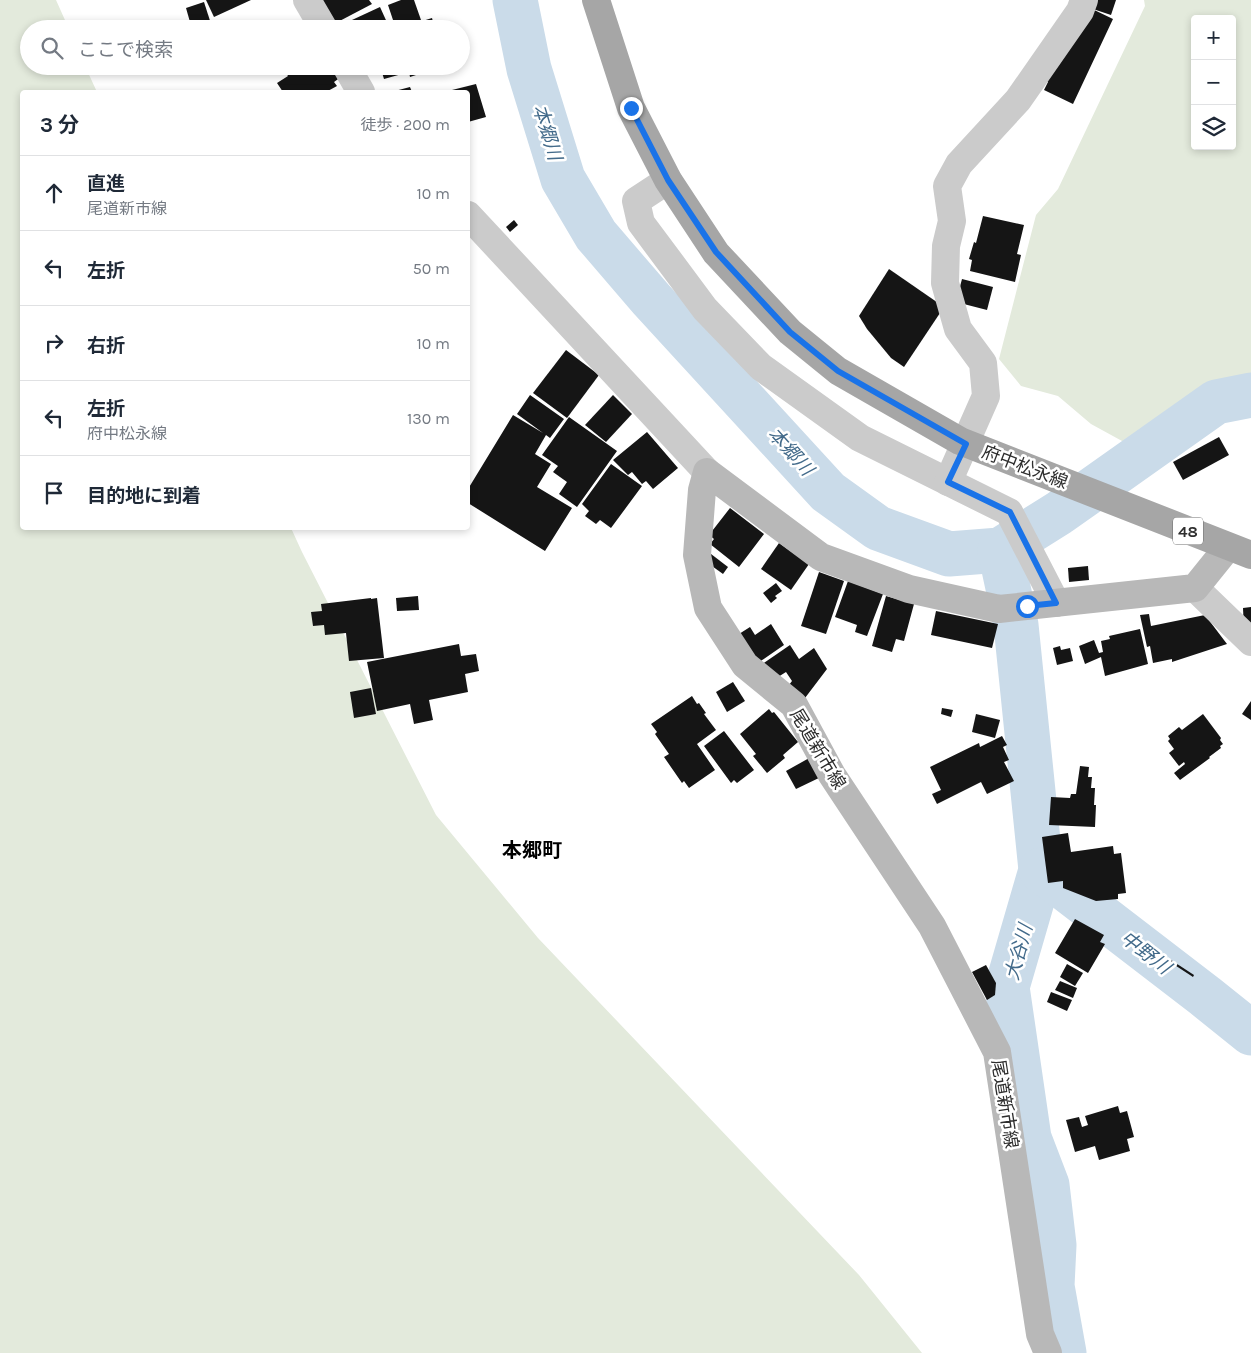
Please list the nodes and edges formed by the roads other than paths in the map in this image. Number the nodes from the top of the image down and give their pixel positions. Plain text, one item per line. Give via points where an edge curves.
1 (307, 0) edge
2 (596, 0) edge
3 (1084, 0) edge
4 (319, 20) edge
5 (351, 75) edge
6 (360, 90) edge
7 (668, 180) junction
8 (470, 217) edge
9 (966, 444) junction
10 (707, 472) junction
11 (948, 482) junction
12 (1240, 551) edge
13 (1195, 588) junction
14 (1051, 593) junction
15 (1251, 642) edge
16 (1048, 1353) edge

1 - 4 street
2 - 7 main road, 府中松永線 / 48 via 631,108
3 - 9 street via 1080,11 1018,100 959,164 947,186 952,220 946,246 945,283 958,329 983,363 986,396
5 - 6 street
7 - 9 main road, 府中松永線 / 48 via 716,252 790,332 838,371
7 - 11 street via 636,201 641,223 705,309 761,367 860,438
8 - 10 street
9 - 11 street
9 - 12 main road, 府中松永線 / 48
10 - 14 main road via 821,557 910,589 999,609 1027,606
10 - 16 main road, 尾道新市線 via 702,490 696,555 708,608 745,665 794,705 832,775 932,926 997,1052 1040,1334
11 - 14 street via 1010,512
12 - 13 main road
13 - 14 main road
13 - 15 street

